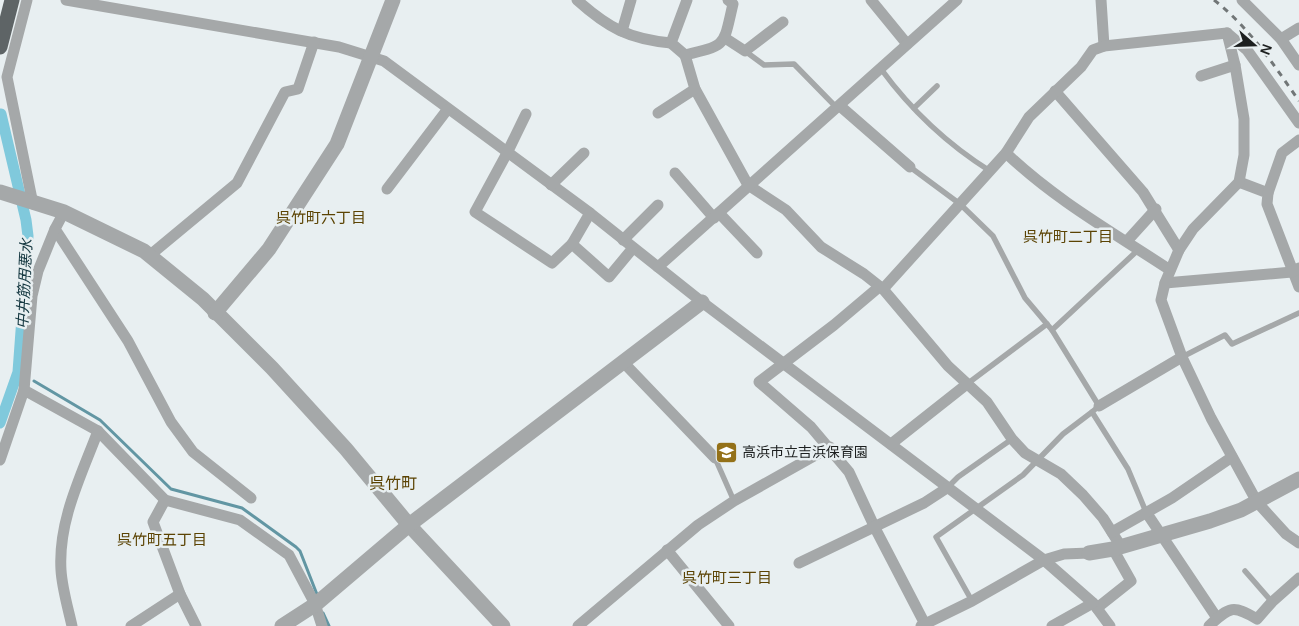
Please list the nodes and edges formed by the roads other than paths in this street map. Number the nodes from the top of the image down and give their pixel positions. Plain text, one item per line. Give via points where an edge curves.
1 (12, 0) edge
2 (27, 0) edge
3 (66, 0) edge
4 (393, 0) edge
5 (577, 0) edge
6 (631, 0) edge
7 (687, 0) edge
8 (728, 0) edge
9 (871, 0) edge
10 (957, 0) edge
11 (1101, 0) edge
12 (1244, 1) edge
13 (783, 22) dead end
14 (1299, 28) edge
15 (622, 31) junction
16 (1227, 33) junction
17 (725, 38) junction
18 (1281, 39) junction
19 (314, 42) junction
20 (671, 43) junction
21 (907, 44) junction
22 (1104, 46) junction
23 (0, 47) edge
24 (745, 51) junction
25 (686, 55) junction
26 (370, 57) junction
27 (1235, 65) junction
28 (1299, 65) edge
29 (881, 69) junction
30 (1201, 76) dead end
31 (937, 86) dead end
32 (695, 89) junction
33 (1055, 91) junction
34 (838, 107) junction
35 (914, 108) junction
36 (447, 110) junction
37 (658, 113) dead end
38 (526, 114) dead end
39 (1299, 123) edge
40 (1299, 140) edge
41 (507, 153) junction
42 (584, 153) dead end
43 (1006, 153) junction
44 (910, 167) joint
45 (990, 171) junction
46 (675, 173) dead end
47 (1239, 182) junction
48 (551, 185) junction
49 (748, 185) junction
50 (387, 189) dead end
51 (0, 192) edge
52 (1268, 193) junction
53 (29, 202) junction
54 (658, 204) dead end
55 (960, 204) junction
56 (1156, 208) junction
57 (64, 212) junction
58 (590, 213) junction
59 (717, 216) junction
60 (55, 229) junction
61 (623, 240) junction
62 (1127, 241) junction
63 (572, 244) junction
64 (634, 248) junction
65 (1138, 249) junction
66 (1179, 250) junction
67 (757, 253) dead end
68 (149, 256) junction
69 (658, 267) junction
70 (1170, 270) junction
71 (1296, 270) edge
72 (1165, 283) junction
73 (1299, 287) edge
74 (881, 288) junction
75 (702, 302) junction
76 (215, 313) junction
77 (1299, 313) edge
78 (1046, 324) junction
79 (1052, 330) junction
80 (1182, 358) junction
81 (784, 362) junction
82 (624, 363) junction
83 (967, 384) junction
84 (24, 390) junction
85 (1095, 409) junction
86 (98, 431) junction
87 (1012, 438) junction
88 (891, 444) junction
89 (830, 447) junction
90 (715, 458) joint
91 (1232, 458) junction
92 (0, 460) edge
93 (1037, 460) junction
94 (1299, 479) edge
95 (947, 488) junction
96 (251, 498) dead end
97 (165, 500) junction
98 (734, 501) junction
99 (1256, 502) junction
100 (975, 509) junction
101 (1146, 512) junction
102 (409, 525) junction
103 (875, 528) junction
104 (1112, 532) junction
105 (1163, 535) junction
106 (1299, 543) edge
107 (1116, 547) junction
108 (667, 550) junction
109 (1089, 553) joint
110 (1044, 560) junction
111 (799, 563) dead end
112 (1245, 571) dead end
113 (1299, 578) edge
114 (180, 594) junction
115 (319, 601) junction
116 (972, 601) junction
117 (1272, 602) junction
118 (1095, 605) junction
119 (1213, 622) edge
120 (924, 625) edge
121 (72, 626) edge
122 (131, 626) edge
123 (196, 626) edge
124 (282, 626) edge
125 (322, 626) edge
126 (503, 626) edge
127 (578, 626) edge
128 (729, 626) edge
129 (1052, 626) edge
130 (1110, 626) edge

1 - 23 highway
2 - 53 street via 8,77
3 - 19 street
4 - 26 street
5 - 15 street via 601,21
6 - 15 street
7 - 20 street
8 - 17 street via 733,4
9 - 21 street
10 - 21 street
11 - 22 street
12 - 18 street
13 - 24 street
14 - 18 street
15 - 20 street via 642,40
16 - 22 street
16 - 27 street
16 - 39 street via 1247,50
17 - 24 street
17 - 25 street via 716,48
18 - 28 street
19 - 26 street
19 - 68 street via 298,89 285,92 237,183
20 - 25 street
21 - 29 street
22 - 33 street via 1093,50
24 - 34 lane via 764,65 794,64
25 - 32 street
26 - 36 street via 384,61
26 - 76 street via 337,144 319,175 270,250
27 - 30 street
27 - 47 street via 1244,119 1244,155
29 - 34 street
29 - 35 lane
31 - 35 lane
32 - 37 street
32 - 49 street
33 - 43 street via 1029,117
33 - 56 street
34 - 44 street
34 - 49 street
35 - 45 lane via 959,152
36 - 41 street
36 - 50 street
38 - 41 street
40 - 52 street via 1282,153
41 - 48 street
41 - 63 street via 475,212 552,263
42 - 48 street
43 - 45 street
43 - 62 street via 1029,175 1087,218
44 - 55 lane
45 - 55 street
46 - 59 street
47 - 52 street
47 - 66 street via 1193,229
48 - 58 street
49 - 59 street
49 - 74 street via 786,210 821,247
51 - 53 street
52 - 71 street via 1267,204
53 - 57 street
54 - 61 street
55 - 74 street
55 - 78 lane via 993,236 1025,298
56 - 62 street
56 - 66 street
57 - 60 street
57 - 68 street
58 - 61 street
58 - 63 street
59 - 67 street
59 - 69 street
60 - 84 street via 32,296
60 - 96 street via 128,341 171,422 193,452
61 - 64 street
62 - 65 street
63 - 64 street via 609,277
64 - 69 street
65 - 70 street
65 - 79 lane
66 - 70 street
68 - 76 street via 203,299
69 - 75 street
70 - 72 street
71 - 72 street
71 - 73 street
72 - 80 street via 1161,300
74 - 81 street
74 - 83 street
75 - 81 street
75 - 82 street
76 - 102 street via 306,404
77 - 80 lane via 1232,344 1225,335
78 - 79 lane
78 - 83 lane
79 - 85 lane
80 - 85 street
80 - 91 street
81 - 88 street
81 - 89 street via 759,382
82 - 90 street
82 - 102 street
83 - 87 street via 987,402
83 - 88 street
84 - 86 street
84 - 92 street
85 - 93 lane
85 - 101 lane via 1128,469
86 - 97 street
86 - 121 street via 68,509 61,537 60,572
87 - 93 street
87 - 95 lane via 958,476
88 - 95 street
89 - 98 street
89 - 103 street via 849,472
90 - 98 lane
91 - 99 street
91 - 101 street
93 - 100 lane via 1023,475
93 - 104 street via 1060,474 1083,495
94 - 99 street
95 - 100 street
95 - 103 street
97 - 114 street via 153,522
97 - 115 street via 240,520 288,554
98 - 108 street
99 - 105 street via 1210,521
99 - 106 street
100 - 110 street
100 - 116 lane via 936,537
101 - 104 street
101 - 105 street
102 - 115 street
102 - 126 street
103 - 111 street
103 - 120 street
104 - 107 street
105 - 107 street
105 - 119 street
107 - 109 street
107 - 118 street via 1131,581
108 - 127 street
108 - 128 street
109 - 110 street via 1064,554
110 - 116 street
110 - 118 street
112 - 117 lane
113 - 117 street
114 - 122 street
114 - 123 street
115 - 124 street
115 - 125 street
116 - 120 street
117 - 119 street via 1257,619 1238,608
118 - 129 street
118 - 130 street

